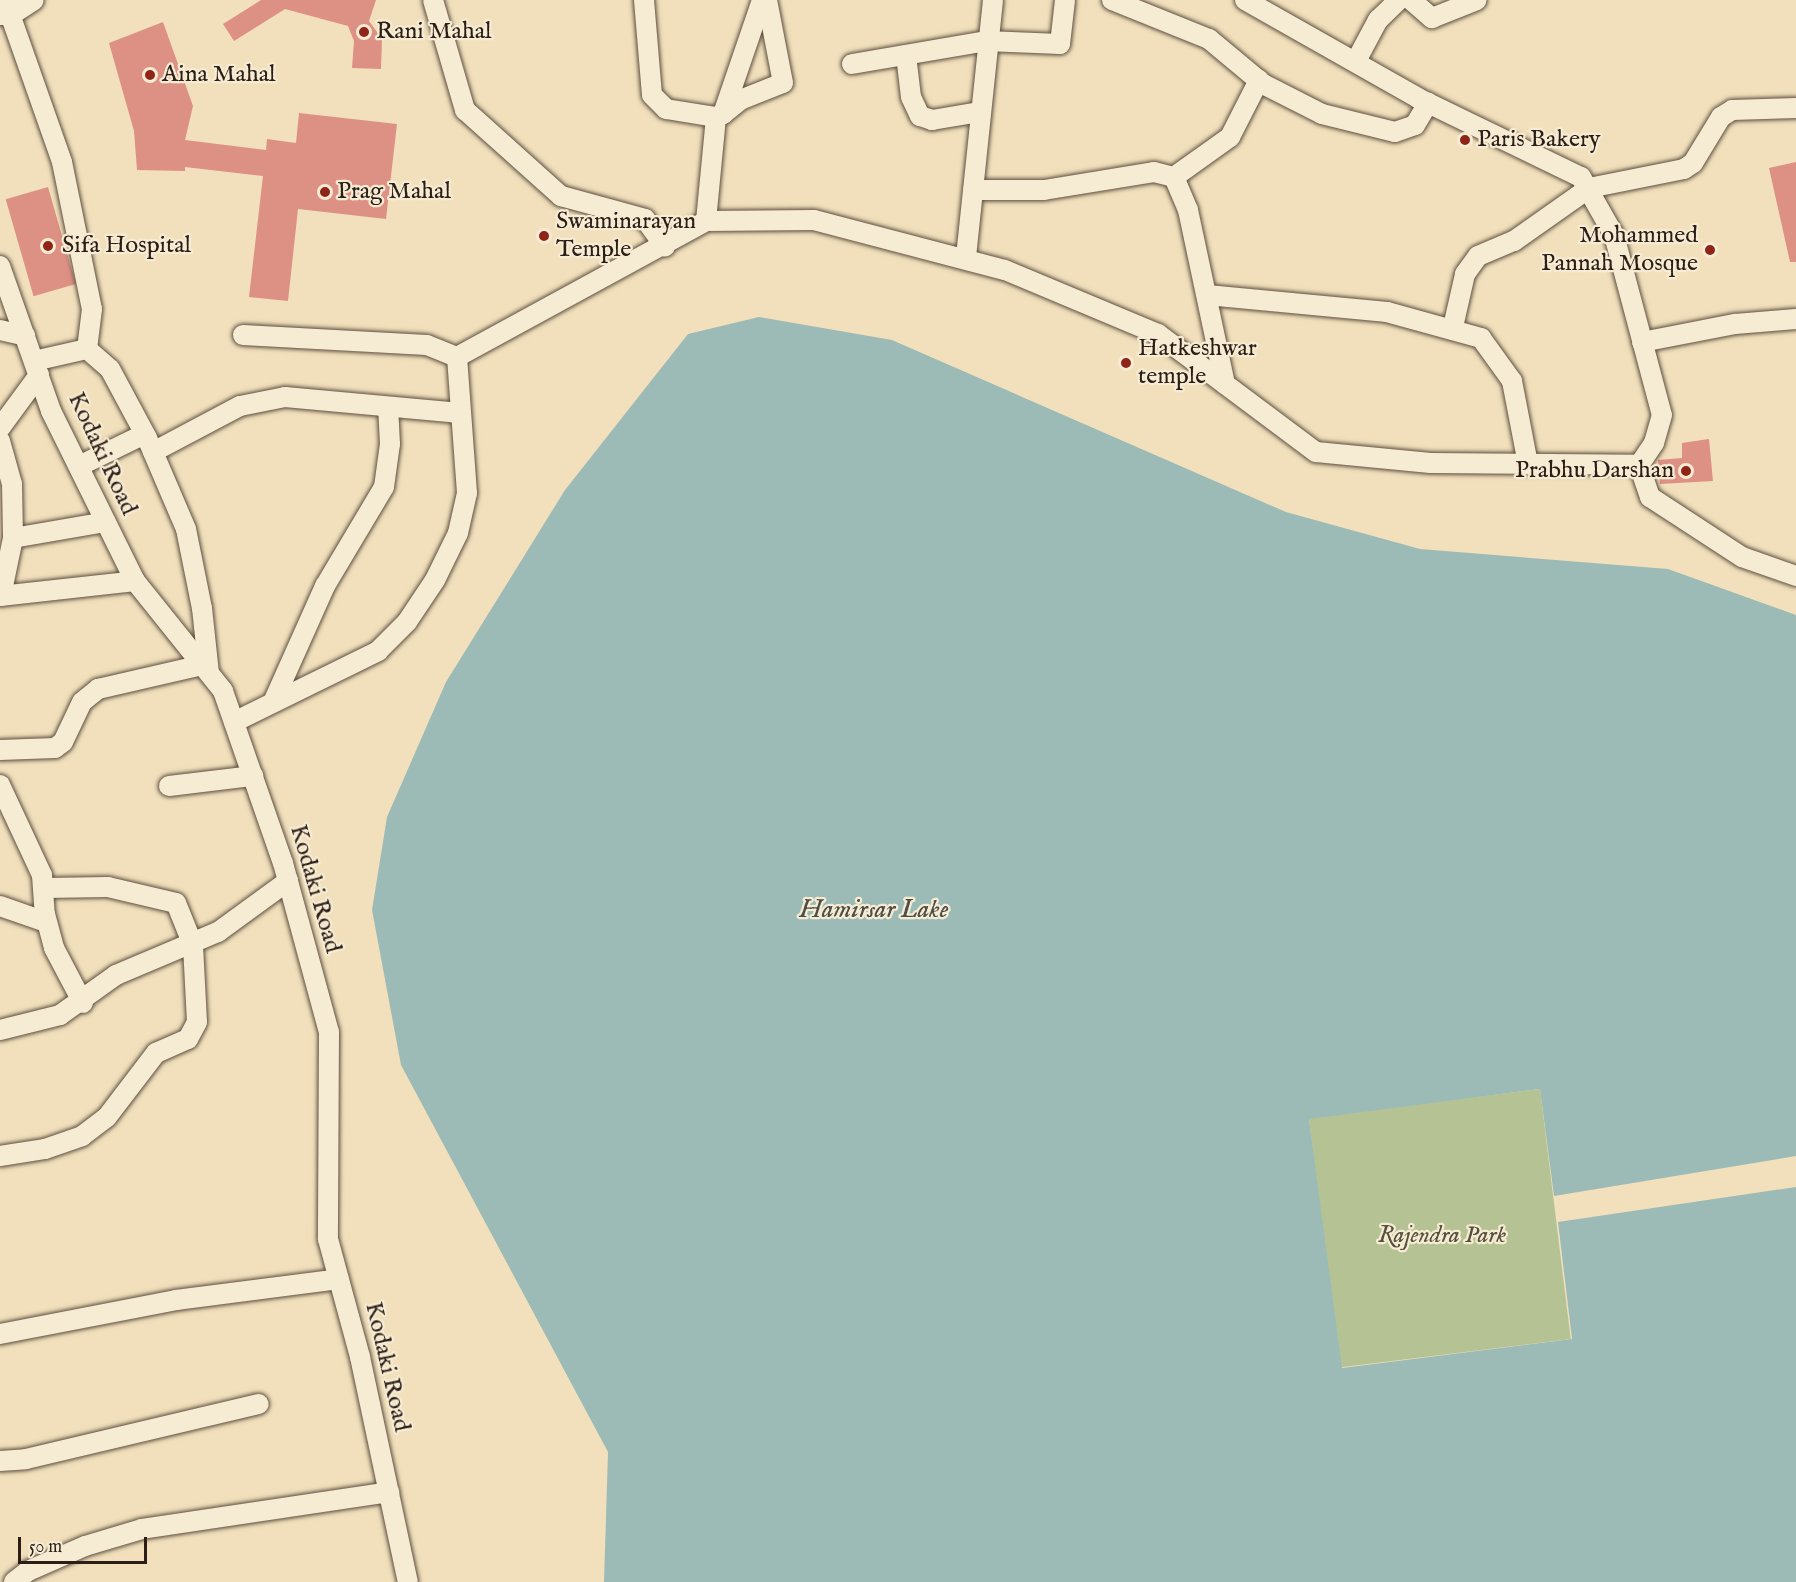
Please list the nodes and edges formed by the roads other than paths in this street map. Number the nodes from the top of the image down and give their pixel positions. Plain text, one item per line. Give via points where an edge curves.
1 (34, 0) edge
2 (433, 0) edge
3 (644, 0) edge
4 (762, 0) edge
5 (767, 0) edge
6 (993, 0) edge
7 (1065, 0) edge
8 (1112, 0) edge
9 (1245, 0) edge
10 (1399, 0) edge
11 (1411, 0) edge
12 (1477, 0) edge
13 (1269, 4) edge
14 (5, 10) edge
15 (986, 41) junction
16 (906, 55) junction
17 (1356, 61) junction
18 (852, 64) dead end
19 (1259, 80) junction
20 (1428, 103) junction
21 (1796, 108) edge
22 (980, 112) junction
23 (719, 116) junction
24 (1174, 177) junction
25 (1589, 188) junction
26 (973, 190) junction
27 (706, 222) junction
28 (664, 247) junction
29 (966, 257) junction
30 (0, 266) edge
31 (1207, 295) junction
32 (1796, 319) edge
33 (1453, 327) junction
34 (0, 330) edge
35 (243, 335) dead end
36 (25, 336) junction
37 (1642, 342) junction
38 (87, 349) junction
39 (457, 357) junction
40 (36, 368) junction
41 (1225, 384) junction
42 (388, 408) junction
43 (460, 413) junction
44 (0, 428) edge
45 (145, 434) junction
46 (0, 441) edge
47 (153, 452) junction
48 (1528, 464) junction
49 (1639, 465) junction
50 (79, 466) junction
51 (5, 510) edge
52 (106, 522) junction
53 (1710, 533) junction
54 (13, 538) junction
55 (1796, 562) edge
56 (1796, 576) edge
57 (135, 581) junction
58 (1, 596) edge
59 (205, 669) junction
60 (274, 700) junction
61 (234, 722) junction
62 (0, 750) edge
63 (253, 776) junction
64 (0, 785) edge
65 (169, 786) dead end
66 (288, 881) junction
67 (45, 888) junction
68 (0, 906) edge
69 (46, 922) junction
70 (193, 945) junction
71 (83, 1003) junction
72 (0, 1030) edge
73 (0, 1156) edge
74 (339, 1279) junction
75 (0, 1334) edge
76 (259, 1404) dead end
77 (0, 1461) edge
78 (389, 1492) junction
79 (14, 1582) edge
80 (408, 1582) edge

1 - 14 street
2 - 28 street via 465,110 561,196 645,219
3 - 23 street via 651,95 666,109
4 - 23 street
5 - 23 street via 783,83 740,100
6 - 15 street
7 - 15 street via 1060,44
8 - 19 street via 1209,39
9 - 13 street
10 - 17 street via 1378,20
11 - 12 street via 1432,18
13 - 17 street
14 - 38 street via 62,162 92,309
15 - 16 street
15 - 22 street
16 - 18 street
16 - 22 street via 911,97 920,117 932,120
17 - 20 street
19 - 20 street via 1322,114 1395,132 1410,129
19 - 24 street via 1230,137
20 - 25 street via 1567,166
21 - 25 street via 1732,110 1722,117 1693,163 1684,169
22 - 26 street
23 - 27 street
24 - 26 street via 1154,172 1044,190
24 - 31 street via 1188,210
25 - 33 street via 1514,241 1470,264
25 - 37 street via 1614,235
26 - 29 street
27 - 28 street
27 - 29 street via 814,220
28 - 39 street
29 - 41 street via 1158,334
30 - 36 street, Kodaki Road
31 - 33 street via 1387,312
31 - 41 street
32 - 37 street via 1735,324
33 - 48 street via 1481,338 1500,358 1520,405
34 - 36 street
35 - 39 street via 427,345
36 - 40 street, Kodaki Road
37 - 49 street via 1662,415 1654,443
38 - 40 street
38 - 45 street via 110,369
39 - 43 street
40 - 44 street
40 - 50 street, Kodaki Road
41 - 48 street via 1316,452 1430,463
42 - 43 street
42 - 47 street via 285,397 240,406
42 - 60 street via 390,444 384,487 325,586
43 - 60 street via 467,493 458,533 435,580 407,622 378,651 348,670
45 - 47 street
45 - 50 street
46 - 51 street via 12,484
47 - 59 street via 186,529 202,608
48 - 49 street
49 - 53 street via 1650,497
50 - 52 street, Kodaki Road
51 - 54 street
52 - 54 street
52 - 57 street, Kodaki Road
53 - 55 street
53 - 56 street via 1742,557
54 - 58 street
57 - 58 street
57 - 59 street, Kodaki Road
59 - 61 street, Kodaki Road via 223,691
59 - 62 street via 98,689 82,702 63,742 55,748
60 - 61 street
61 - 63 street, Kodaki Road
63 - 65 street
63 - 66 street, Kodaki Road
64 - 67 street
66 - 70 street
66 - 74 street, Kodaki Road via 329,1032 328,1239
67 - 69 street
67 - 70 street via 108,887 170,900 180,908
68 - 69 street
69 - 71 street
70 - 71 street via 116,975
70 - 73 street via 197,1016 192,1034 156,1053 107,1117 82,1136 45,1149
71 - 72 street via 60,1015
74 - 75 street via 176,1300
74 - 78 street, Kodaki Road
76 - 77 street via 26,1459
78 - 79 street via 142,1529 85,1546 28,1571
78 - 80 street, Kodaki Road

